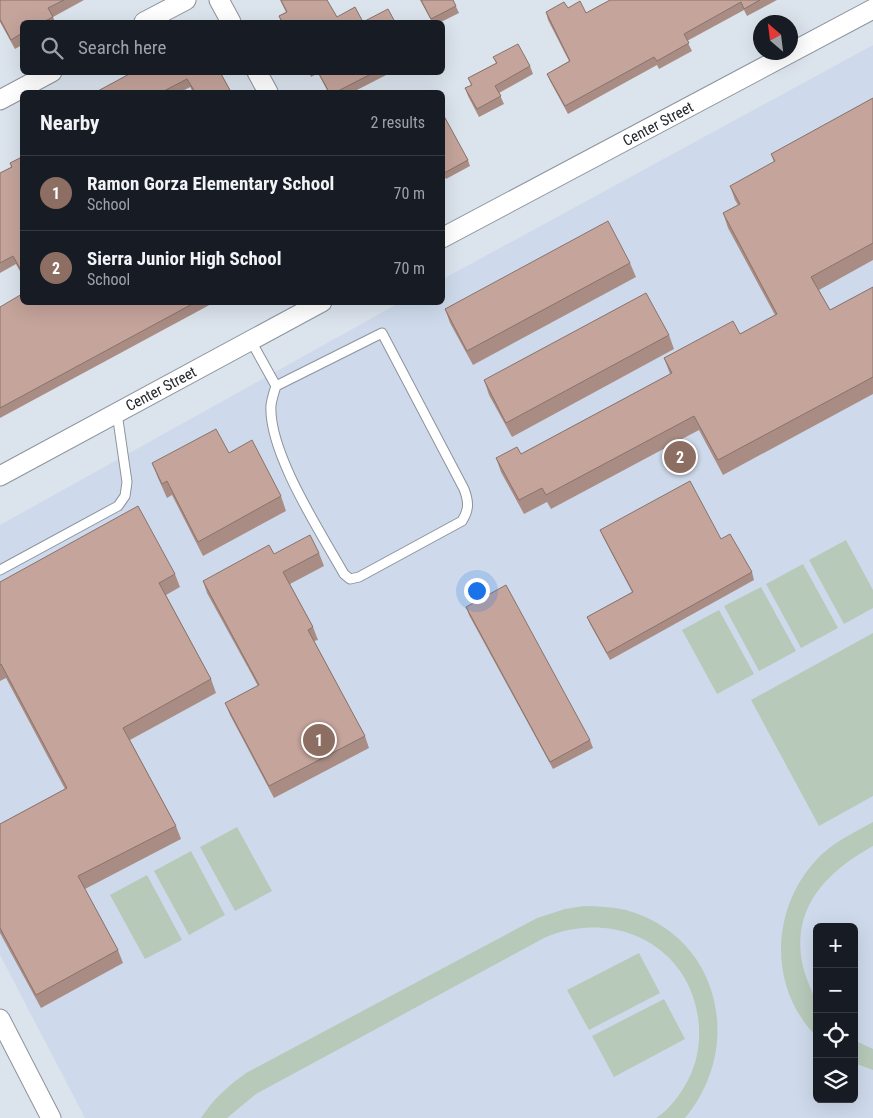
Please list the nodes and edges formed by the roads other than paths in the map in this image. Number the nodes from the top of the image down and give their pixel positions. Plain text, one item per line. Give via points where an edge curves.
1 (186, 0) edge
2 (219, 0) edge
3 (873, 9) edge
4 (148, 20) edge
5 (230, 20) edge
6 (46, 75) edge
7 (259, 75) edge
8 (267, 90) edge
9 (0, 100) edge
10 (445, 236) edge
11 (317, 305) edge
12 (251, 341) junction
13 (276, 386) junction
14 (117, 413) junction
15 (0, 476) edge
16 (0, 570) edge
17 (0, 1019) edge
18 (51, 1118) edge

1 - 4 street
2 - 5 street
3 - 10 street, Center Street
6 - 9 street
7 - 8 street
11 - 12 street, Center Street
12 - 13 lane
12 - 14 street, Center Street
13 - 13 lane via 382,333 468,501 468,512 462,521 350,579 344,574 295,486 278,443 271,406
14 - 15 street, Center Street
14 - 16 lane via 127,482 125,496 118,506
17 - 18 street

